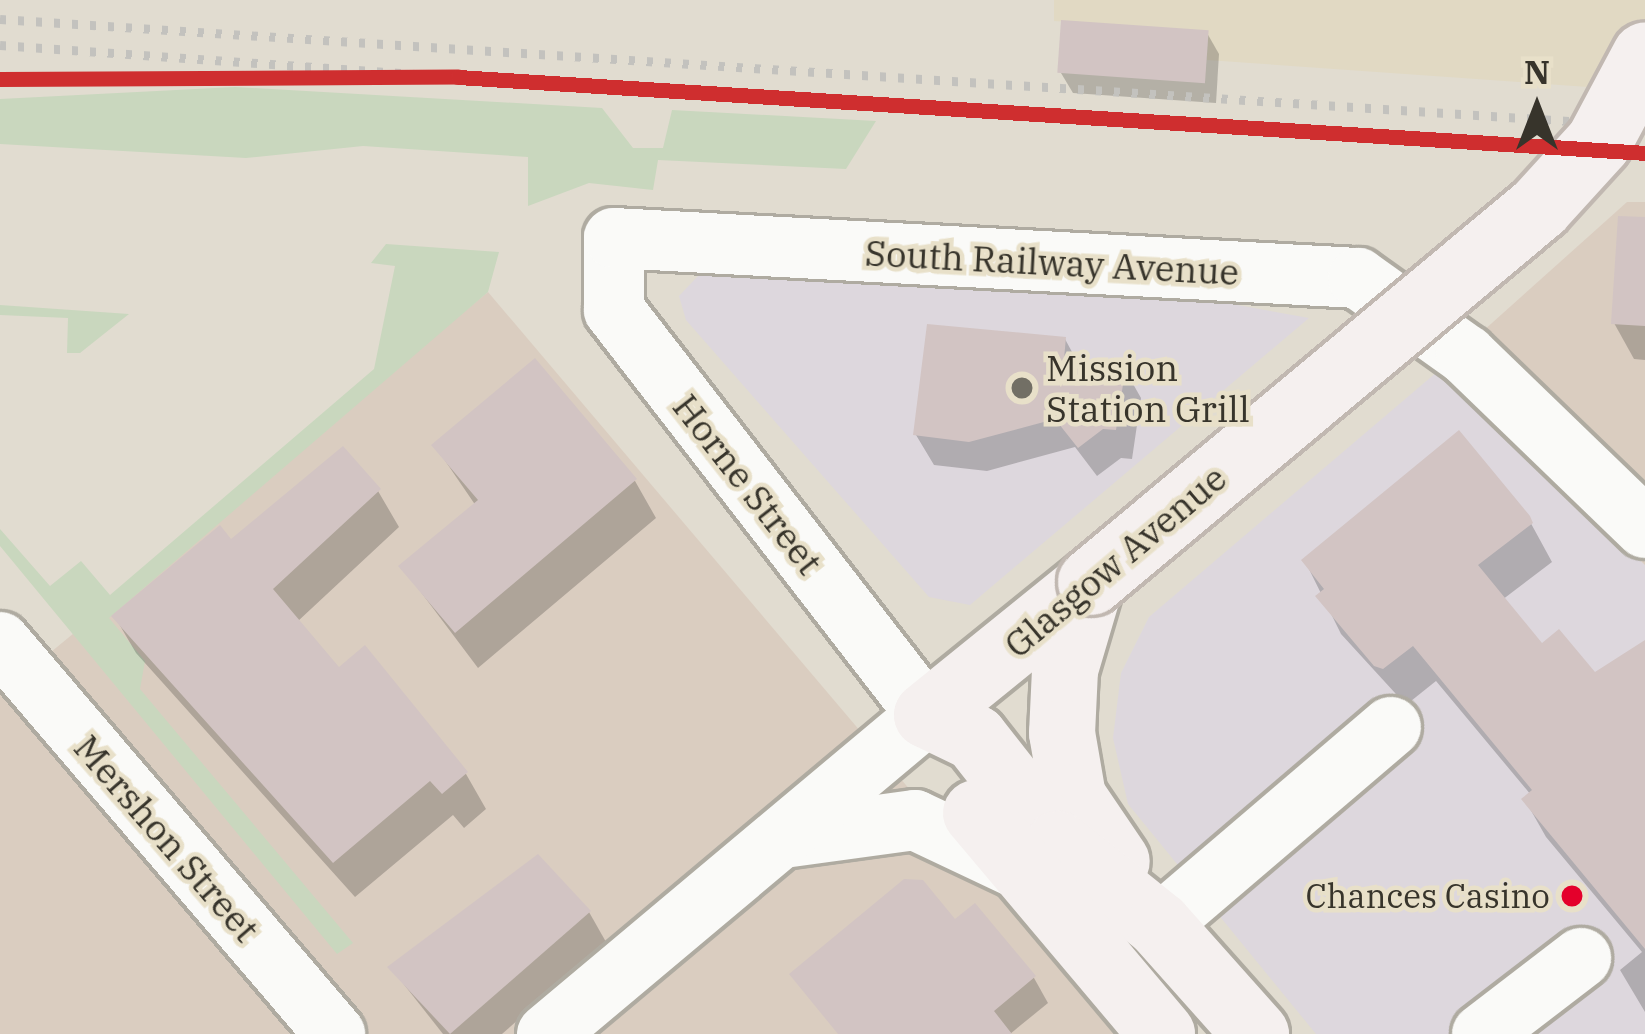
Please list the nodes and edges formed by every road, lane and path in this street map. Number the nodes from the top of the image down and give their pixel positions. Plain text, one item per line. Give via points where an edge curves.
1 (1645, 56) edge
2 (614, 238) joint
3 (1645, 528) edge
4 (1091, 582) junction
5 (0, 642) edge
6 (927, 715) junction
7 (1391, 727) dead end
8 (783, 838) junction
9 (1021, 870) junction
10 (1160, 925) junction
11 (1581, 958) dead end
12 (335, 1034) edge
13 (548, 1034) edge
14 (1162, 1034) edge
15 (1256, 1034) edge
16 (1482, 1034) edge

1 - 4 main road, Glasgow Avenue, bridge via 1599,142 1538,208
2 - 3 street, South Railway Avenue via 1358,278 1466,356
2 - 6 street, Horne Street via 614,310
4 - 6 main road, Glasgow Avenue
4 - 10 main road via 1065,670 1062,733 1073,796
5 - 12 street, Mershon Street
6 - 8 street, Glasgow Avenue
6 - 9 main road, Horne Street via 940,767
6 - 10 main road, Horne Street via 975,738 1058,844
7 - 10 street
8 - 9 street via 915,820
8 - 13 street, Glasgow Avenue
9 - 14 main road, Horne Street
10 - 15 main road, Horne Street
11 - 16 street

